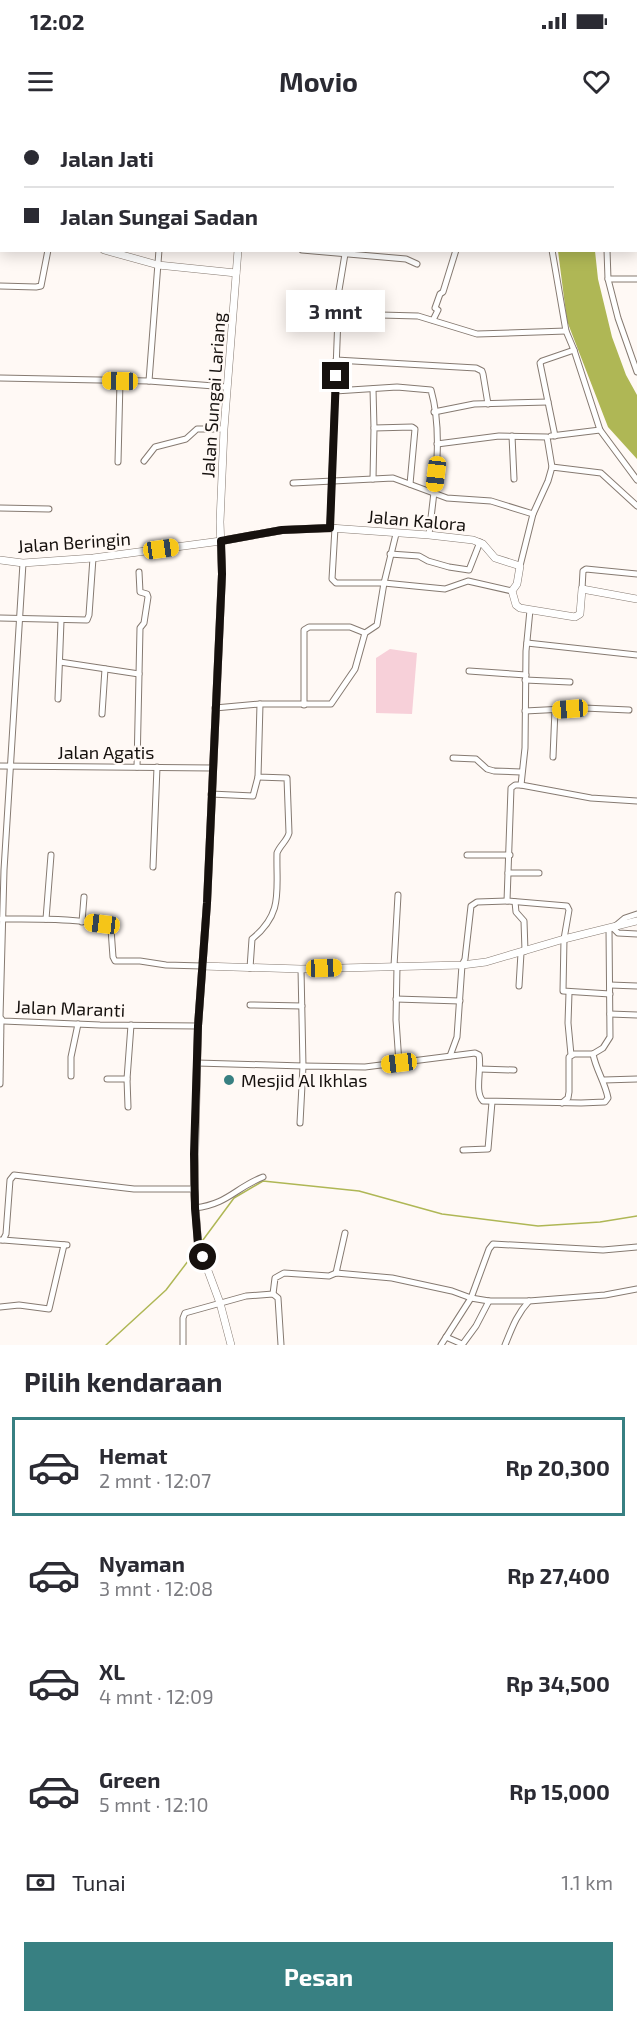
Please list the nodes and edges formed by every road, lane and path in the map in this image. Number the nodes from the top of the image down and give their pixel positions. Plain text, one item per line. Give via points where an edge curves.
1 (48, 252) edge
2 (111, 252) edge
3 (159, 252) edge
4 (238, 252) edge
5 (324, 252) edge
6 (455, 252) edge
7 (552, 252) edge
8 (607, 252) edge
9 (345, 254) junction
10 (417, 264) dead end
11 (158, 266) junction
12 (236, 273) junction
13 (608, 279) junction
14 (637, 279) edge
15 (0, 286) edge
16 (305, 313) dead end
17 (338, 314) junction
18 (434, 320) junction
19 (566, 331) junction
20 (574, 350) junction
21 (336, 360) junction
22 (637, 372) edge
23 (0, 378) edge
24 (120, 381) junction
25 (149, 381) junction
26 (227, 387) junction
27 (373, 389) junction
28 (335, 391) junction
29 (548, 402) junction
30 (488, 404) junction
31 (435, 412) junction
32 (374, 428) junction
33 (224, 429) junction
34 (600, 430) junction
35 (512, 435) junction
36 (555, 436) junction
37 (547, 437) junction
38 (437, 444) junction
39 (144, 461) dead end
40 (118, 462) dead end
41 (552, 467) junction
42 (373, 479) junction
43 (514, 479) dead end
44 (637, 480) edge
45 (293, 483) dead end
46 (331, 483) junction
47 (410, 484) junction
48 (434, 494) junction
49 (637, 506) edge
50 (0, 508) edge
51 (49, 508) dead end
52 (532, 514) junction
53 (332, 528) junction
54 (396, 534) junction
55 (429, 535) junction
56 (221, 541) junction
57 (480, 542) junction
58 (390, 554) junction
59 (93, 558) junction
60 (0, 560) edge
61 (23, 563) junction
62 (520, 566) junction
63 (139, 572) dead end
64 (637, 574) edge
65 (384, 583) junction
66 (582, 589) junction
67 (512, 591) junction
68 (637, 599) edge
69 (530, 610) junction
70 (0, 618) edge
71 (18, 620) junction
72 (61, 621) junction
73 (365, 633) junction
74 (527, 643) junction
75 (637, 655) edge
76 (60, 662) junction
77 (105, 669) junction
78 (469, 671) dead end
79 (140, 674) junction
80 (526, 677) junction
81 (570, 682) dead end
82 (58, 699) dead end
83 (260, 704) junction
84 (304, 705) junction
85 (215, 708) junction
86 (555, 710) junction
87 (629, 710) dead end
88 (525, 711) junction
89 (102, 714) dead end
90 (553, 757) dead end
91 (453, 758) dead end
92 (0, 766) edge
93 (9, 766) junction
94 (137, 767) junction
95 (157, 767) junction
96 (212, 768) junction
97 (521, 772) junction
98 (258, 777) junction
99 (521, 785) junction
100 (211, 794) junction
101 (637, 801) edge
102 (51, 855) dead end
103 (467, 855) dead end
104 (510, 855) junction
105 (153, 867) dead end
106 (508, 873) junction
107 (539, 873) dead end
108 (398, 895) dead end
109 (84, 897) dead end
110 (507, 901) junction
111 (515, 902) junction
112 (637, 914) edge
113 (2, 919) junction
114 (46, 919) junction
115 (637, 921) edge
116 (82, 922) junction
117 (1, 928) edge
118 (611, 928) junction
119 (637, 934) edge
120 (564, 939) junction
121 (523, 952) junction
122 (462, 965) junction
123 (202, 966) junction
124 (396, 966) junction
125 (250, 968) junction
126 (301, 969) junction
127 (610, 985) junction
128 (519, 986) dead end
129 (637, 986) edge
130 (569, 993) junction
131 (610, 994) junction
132 (396, 999) junction
133 (460, 1001) junction
134 (250, 1005) dead end
135 (302, 1006) junction
136 (610, 1014) junction
137 (637, 1016) edge
138 (1, 1020) edge
139 (78, 1024) junction
140 (131, 1025) junction
141 (198, 1026) junction
142 (593, 1054) junction
143 (571, 1055) junction
144 (450, 1056) junction
145 (197, 1063) junction
146 (399, 1063) junction
147 (303, 1066) junction
148 (480, 1069) junction
149 (514, 1070) dead end
150 (71, 1076) dead end
151 (107, 1079) dead end
152 (127, 1079) junction
153 (637, 1079) edge
154 (604, 1080) junction
155 (0, 1084) edge
156 (492, 1102) junction
157 (562, 1103) junction
158 (128, 1107) dead end
159 (300, 1123) dead end
160 (463, 1150) dead end
161 (264, 1177) dead end
162 (194, 1189) junction
163 (195, 1208) junction
164 (345, 1233) dead end
165 (1, 1240) edge
166 (637, 1247) edge
167 (336, 1273) junction
168 (637, 1289) edge
169 (273, 1294) junction
170 (471, 1298) junction
171 (489, 1300) junction
172 (529, 1301) junction
173 (220, 1303) junction
174 (0, 1307) edge
175 (446, 1337) junction
176 (183, 1345) edge
177 (231, 1345) edge
178 (281, 1345) edge
179 (441, 1345) edge
180 (462, 1345) edge
181 (505, 1345) edge

1 - 15 street via 41,286
2 - 11 street
3 - 11 street
4 - 12 street, Jalan Sungai Lariang
5 - 9 street
6 - 18 street via 435,306 438,310
7 - 19 street
8 - 13 street
9 - 10 street via 406,258
9 - 17 street
11 - 12 street
11 - 25 street
12 - 26 street, Jalan Sungai Lariang
13 - 14 street
13 - 22 street
16 - 17 street
17 - 18 street
17 - 21 street
18 - 19 street via 477,334
19 - 20 street
20 - 29 street via 540,363
20 - 34 street
21 - 28 street
21 - 30 street via 480,369
23 - 24 street
24 - 25 street
24 - 40 street
25 - 26 street
26 - 33 street, Jalan Sungai Lariang
27 - 28 street
27 - 31 street via 431,390
27 - 32 street
28 - 46 street
29 - 30 street
29 - 36 street
30 - 31 street
31 - 38 street
32 - 42 street
32 - 47 street via 415,429
33 - 39 street via 197,429 186,439 155,447
33 - 56 street, Jalan Sungai Lariang
34 - 36 street
34 - 44 street
35 - 37 street
35 - 38 street
35 - 43 street
36 - 37 street
37 - 41 street
38 - 48 street
41 - 49 street via 601,473
41 - 52 street
42 - 46 street
42 - 47 street via 393,478
45 - 46 street
46 - 53 street
47 - 48 street
48 - 52 street via 491,501
48 - 55 street
50 - 51 street
52 - 62 street
53 - 54 street, Jalan Kalora
53 - 56 street, Jalan Kalora via 282,530
53 - 65 street via 333,581
54 - 55 street, Jalan Kalora
54 - 58 street
55 - 57 street, Jalan Kalora
56 - 59 street, Jalan Beringin
56 - 85 street, Jalan Sungai Lariang
57 - 58 street via 470,570 419,556
57 - 62 street, Jalan Kalora via 495,558
58 - 65 street
59 - 61 street, Jalan Beringin
59 - 72 street via 88,619
60 - 61 street, Jalan Beringin
61 - 71 street, Jalan Maranti
62 - 67 street
63 - 79 street via 140,592 148,597 141,626
64 - 66 street via 585,569
65 - 67 street via 445,589 468,581
65 - 73 street via 377,625
66 - 68 street
66 - 69 street via 578,616
67 - 69 street via 516,605
69 - 74 street
70 - 71 street
71 - 72 street
71 - 93 street, Jalan Maranti
72 - 76 street
73 - 84 street via 355,669 331,704
73 - 84 street via 350,627 304,630
74 - 75 street
74 - 80 street
76 - 77 street
76 - 82 street
77 - 79 street
77 - 89 street
78 - 80 street
79 - 94 street
80 - 81 street
80 - 88 street
83 - 84 street
83 - 85 street
83 - 98 street
85 - 96 street, Jalan Sungai Lariang
86 - 87 street
86 - 88 street
86 - 90 street
88 - 97 street
91 - 97 street via 476,759 494,771
92 - 93 street, Jalan Agatis
93 - 94 street, Jalan Agatis
93 - 113 street, Jalan Maranti
94 - 95 street, Jalan Agatis
95 - 96 street, Jalan Agatis
95 - 105 street
96 - 100 street, Jalan Sungai Lariang
97 - 99 street
98 - 100 street via 253,796
98 - 125 street via 287,778 289,833 277,853 275,909 266,927 252,939
99 - 101 street via 591,798
99 - 104 street via 511,789
100 - 123 street, Jalan Sungai Lariang
102 - 114 street
103 - 104 street
104 - 106 street
106 - 107 street
106 - 110 street
108 - 124 street
109 - 116 street
110 - 111 street
110 - 122 street via 477,902 471,906
111 - 120 street via 567,906
111 - 121 street via 516,912 524,921
112 - 118 street
113 - 114 street
113 - 117 street, Jalan Maranti
114 - 116 street
115 - 118 street
116 - 123 street via 111,927 115,961
117 - 138 street, Jalan Maranti
118 - 119 street via 618,933
118 - 120 street
118 - 127 street
120 - 121 street
120 - 130 street via 562,990
121 - 122 street
121 - 128 street
122 - 124 street
122 - 133 street
123 - 125 street
123 - 141 street, Jalan Sungai Lariang
124 - 126 street
124 - 132 street
125 - 126 street
126 - 135 street
127 - 129 street
127 - 131 street
130 - 131 street
130 - 143 street
131 - 136 street
132 - 133 street
132 - 146 street
133 - 144 street via 457,1038
134 - 135 street
135 - 147 street
136 - 137 street
136 - 142 street via 607,1043
138 - 139 street, Jalan Maranti
138 - 155 street
139 - 140 street, Jalan Maranti
139 - 150 street
140 - 141 street, Jalan Maranti
140 - 152 street
141 - 145 street, Jalan Sungai Lariang
142 - 143 street
142 - 154 street
143 - 157 street via 568,1098
144 - 146 street
144 - 148 street via 477,1054
145 - 147 street
145 - 162 street, Jalan Sungai Lariang
146 - 147 street
147 - 159 street
148 - 149 street
148 - 156 street via 480,1098
151 - 152 street
152 - 158 street
153 - 154 street
154 - 157 street via 608,1098 605,1102
156 - 157 street
156 - 160 street via 488,1149
161 - 163 street via 246,1184 220,1203
162 - 163 street, Jalan Sungai Lariang
162 - 165 street via 134,1190 14,1176 10,1180 6,1234
163 - 173 street, Jalan Sungai Lariang via 198,1244
164 - 167 street
165 - 174 street via 66,1245 49,1309
166 - 170 street via 603,1250 493,1244
167 - 169 street via 279,1274 274,1279
167 - 170 street via 392,1278
168 - 172 street
169 - 173 street
169 - 178 street via 278,1298
170 - 171 street
170 - 175 street
171 - 172 street
171 - 180 street
172 - 181 street via 514,1322
173 - 176 street via 183,1315
173 - 177 street, Jalan Sungai Lariang
175 - 179 street
175 - 180 street

